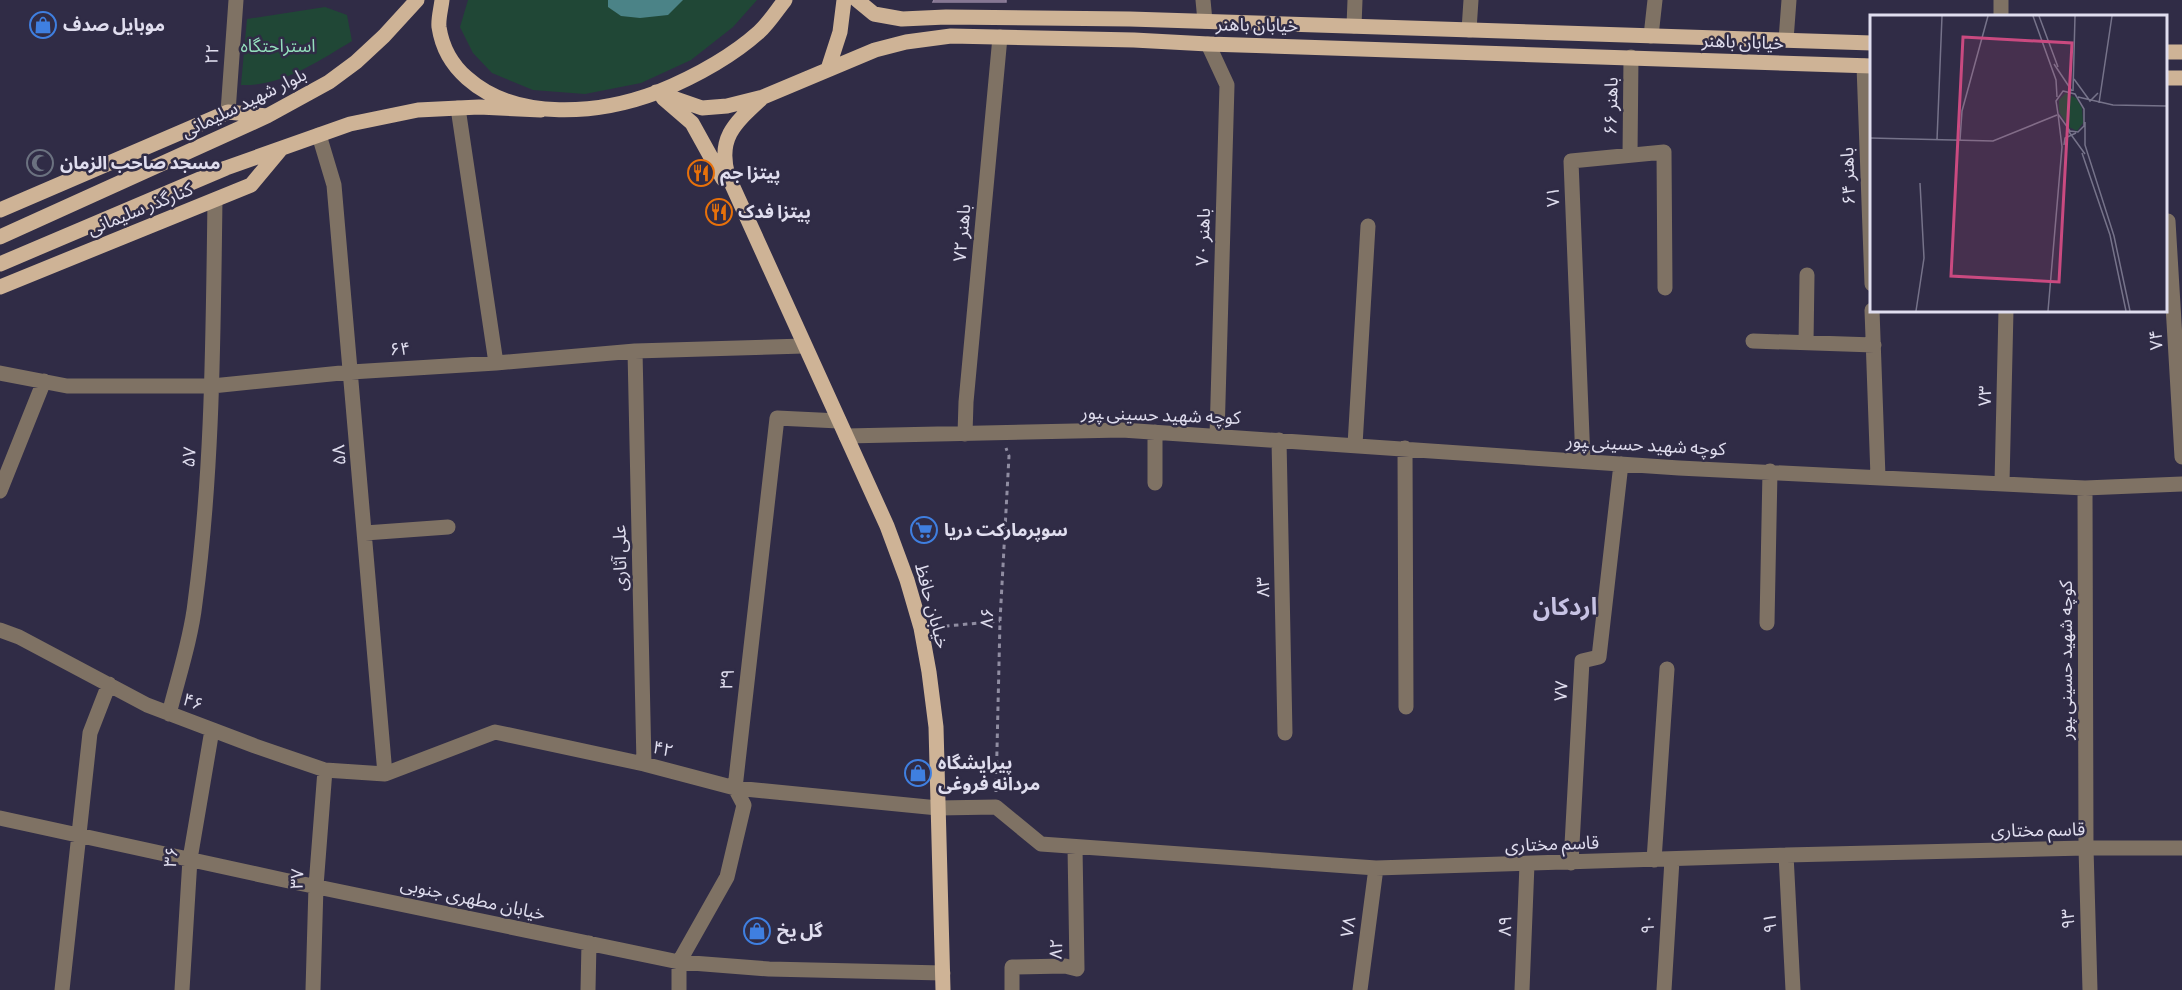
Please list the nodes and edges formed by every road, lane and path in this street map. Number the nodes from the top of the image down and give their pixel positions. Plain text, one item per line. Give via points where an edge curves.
1 (236, 0) edge
2 (417, 0) edge
3 (442, 0) edge
4 (785, 0) edge
5 (844, 0) edge
6 (857, 0) edge
7 (1203, 0) edge
8 (1355, 0) edge
9 (1471, 0) edge
10 (1655, 0) edge
11 (1789, 0) edge
12 (1205, 21) junction
13 (1354, 26) junction
14 (1469, 30) junction
15 (1651, 36) junction
16 (1000, 37) junction
17 (1786, 40) junction
18 (1870, 43) edge
19 (1208, 44) junction
20 (1631, 57) junction
21 (1868, 66) edge
22 (828, 69) junction
23 (656, 92) junction
24 (763, 97) junction
25 (458, 108) junction
26 (541, 110) junction
27 (228, 112) junction
28 (267, 116) junction
29 (319, 135) junction
30 (281, 149) junction
31 (1630, 156) junction
32 (1870, 175) edge
33 (214, 200) junction
34 (0, 210) edge
35 (2168, 221) dead end
36 (1368, 226) dead end
37 (750, 228) junction
38 (0, 237) edge
39 (0, 264) edge
40 (1807, 275) dead end
41 (0, 287) edge
42 (1665, 288) dead end
43 (1872, 312) edge
44 (2006, 312) edge
45 (1753, 341) dead end
46 (1806, 343) junction
47 (804, 345) junction
48 (1874, 345) junction
49 (635, 351) junction
50 (496, 363) junction
51 (351, 372) junction
52 (0, 373) edge
53 (44, 381) junction
54 (212, 386) junction
55 (839, 421) junction
56 (1155, 432) junction
57 (999, 433) junction
58 (965, 434) junction
59 (846, 436) junction
60 (1217, 436) junction
61 (1279, 440) junction
62 (1355, 445) junction
63 (1405, 448) junction
64 (2182, 456) edge
65 (1583, 461) junction
66 (1621, 464) junction
67 (1770, 471) junction
68 (1878, 477) junction
69 (1155, 483) dead end
70 (2002, 483) junction
71 (2182, 484) edge
72 (2085, 488) junction
73 (0, 491) edge
74 (448, 527) dead end
75 (365, 533) junction
76 (1000, 621) junction
77 (1767, 622) dead end
78 (921, 628) junction
79 (0, 630) edge
80 (1667, 669) dead end
81 (109, 684) junction
82 (1406, 707) dead end
83 (169, 714) junction
84 (212, 730) junction
85 (1285, 733) dead end
86 (644, 764) junction
87 (325, 770) junction
88 (385, 774) junction
89 (735, 788) junction
90 (996, 807) junction
91 (938, 808) junction
92 (0, 818) edge
93 (78, 834) junction
94 (1075, 847) junction
95 (2086, 848) junction
96 (2182, 848) edge
97 (1786, 855) junction
98 (190, 859) junction
99 (1654, 860) junction
100 (1672, 860) junction
101 (1571, 863) junction
102 (1527, 864) junction
103 (1376, 868) junction
104 (316, 886) junction
105 (589, 943) junction
106 (679, 962) junction
107 (943, 972) junction
108 (62, 990) edge
109 (182, 990) edge
110 (313, 990) edge
111 (588, 990) edge
112 (679, 990) edge
113 (943, 990) edge
114 (1012, 990) edge
115 (1360, 990) edge
116 (1522, 990) edge
117 (1664, 990) edge
118 (1794, 990) edge
119 (2090, 990) edge

1 - 27 street, ۲۲
2 - 28 main road, بلوار شهید سلیمانی via 356,62 330,82
3 - 26 main road via 439,26 445,50 459,71 480,90
4 - 23 main road via 761,30 730,55
5 - 22 main road via 840,32
6 - 12 main road, خیابان باهنر via 874,14 902,19
7 - 12 street
8 - 13 street
9 - 14 street
10 - 15 street
11 - 17 street
12 - 13 main road, خیابان باهنر
12 - 19 main road
13 - 14 main road, خیابان باهنر
14 - 15 main road, خیابان باهنر
15 - 17 main road, خیابان باهنر
16 - 19 main road, خیابان باهنر
16 - 22 main road, خیابان باهنر via 951,36 906,42
16 - 58 street, باهنر ۷۲
17 - 18 main road, خیابان باهنر
19 - 20 main road, خیابان باهنر
19 - 60 street, باهنر ۷۰ via 1227,86
20 - 21 main road, خیابان باهنر
20 - 31 street, باهنر ۶۶
21 - 32 street, باهنر ۶۴
22 - 24 main road, خیابان باهنر
23 - 24 main road, خیابان باهنر via 702,108
23 - 26 main road via 587,108
23 - 37 main road, خیابان حافظ via 692,123
24 - 37 main road, خیابان حافظ via 737,121 724,148 728,176
25 - 26 main road
25 - 29 main road via 418,110 350,123
25 - 50 street
27 - 28 main road
27 - 34 main road
28 - 38 main road, بلوار شهید سلیمانی
29 - 30 main road
29 - 51 street, ۵۸ via 334,185
30 - 33 main road, کنارگذر سلیمانی via 251,185
30 - 39 main road via 226,168
31 - 42 street, ۷۱ via 1664,152
31 - 65 street, ۷۱ via 1571,161
33 - 41 main road, کنارگذر سلیمانی
33 - 54 street, ۵۷
35 - 64 street, ۷۴
36 - 62 street
37 - 47 main road, خیابان حافظ
40 - 46 street
43 - 48 street
44 - 70 street, ۷۳
45 - 46 street
46 - 48 street
47 - 49 street, ۶۴
47 - 55 main road, خیابان حافظ
48 - 68 street
49 - 50 street, ۶۴
49 - 86 street, علی آثاری
50 - 51 street, ۶۴
51 - 54 street, ۶۴
51 - 75 street, ۵۸
52 - 53 street, ۶۴
53 - 54 street, ۶۴ via 67,386
53 - 73 street
54 - 83 street, ۵۷ via 195,605
55 - 59 main road, خیابان حافظ
55 - 89 street, ۳۹ via 777,418
56 - 57 street, کوچه شهید حسینی ‍پور
56 - 60 street, کوچه شهید حسینی ‍پور
56 - 69 street
57 - 58 street, کوچه شهید حسینی ‍پور
57 - 76 path, ۸۶ via 1009,456
58 - 59 street, کوچه شهید حسینی ‍پور
59 - 78 main road, خیابان حافظ via 891,537
60 - 61 street, کوچه شهید حسینی ‍پور
61 - 62 street, کوچه شهید حسینی ‍پور
61 - 85 street, ۸۳
62 - 63 street, کوچه شهید حسینی ‍پور
63 - 65 street, کوچه شهید حسینی ‍پور
63 - 82 street
65 - 66 street, کوچه شهید حسینی ‍پور
66 - 67 street, کوچه شهید حسینی ‍پور
66 - 101 street, ۷۷ via 1599,657 1582,661
67 - 68 street, کوچه شهید حسینی ‍پور
67 - 77 street
68 - 70 street, کوچه شهید حسینی ‍پور
70 - 72 street, کوچه شهید حسینی ‍پور
71 - 72 street
72 - 95 street, کوچه شهید حسینی ‍پور
74 - 75 street
75 - 88 street, ۵۸
76 - 78 path
76 - 90 path, ۸۶
78 - 91 main road, خیابان حافظ via 936,727
79 - 81 street, ۴۶
80 - 99 street
81 - 83 street, ۴۶
81 - 93 street via 90,733
83 - 84 street, ۴۶
84 - 87 street, ۴۶
84 - 98 street, ۳۶
86 - 88 street, ۴۲ via 495,732
86 - 89 street, ۴۲
87 - 88 street, ۴۶
87 - 104 street, ۳۷
89 - 91 street, ۴۲
89 - 106 street, ۳۹ via 744,805 727,877
90 - 91 street
90 - 94 street, قاسم مختاری via 1041,844
91 - 107 main road, خیابان حافظ
92 - 93 street, خیابان مطهری جنوبی
93 - 98 street, خیابان مطهری جنوبی
93 - 108 street
94 - 103 street, قاسم مختاری
94 - 114 street, ۸۲ via 1077,969 1012,967
95 - 96 street, قاسم مختاری
95 - 97 street, قاسم مختاری
95 - 119 street, ۹۳
97 - 100 street, قاسم مختاری
97 - 118 street, ۹۱
98 - 104 street, خیابان مطهری جنوبی
98 - 109 street, ۳۶
99 - 100 street, قاسم مختاری
99 - 101 street, قاسم مختاری
100 - 117 street, ۹۰
101 - 102 street, قاسم مختاری
102 - 103 street, قاسم مختاری
102 - 116 street, ۸۹
103 - 115 street, ۷۸
104 - 105 street, خیابان مطهری جنوبی
104 - 110 street, ۳۷
105 - 106 street, خیابان مطهری جنوبی
105 - 111 street
106 - 107 street, خیابان مطهری جنوبی via 769,969
106 - 112 street, ۳۹
107 - 113 main road, خیابان حافظ

